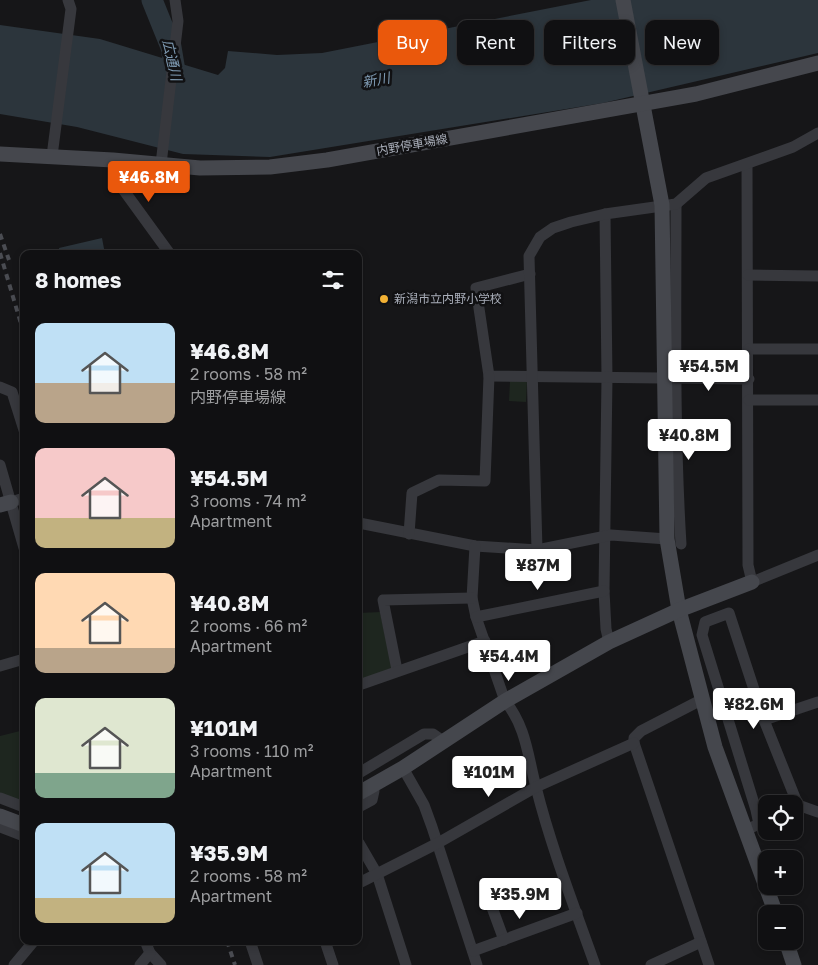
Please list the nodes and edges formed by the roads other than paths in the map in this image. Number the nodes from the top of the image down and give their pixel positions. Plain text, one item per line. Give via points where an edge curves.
1 (175, 0) edge
2 (623, 0) edge
3 (70, 4) edge
4 (818, 63) edge
5 (818, 133) edge
6 (0, 154) edge
7 (52, 156) junction
8 (113, 160) junction
9 (161, 164) junction
10 (747, 164) junction
11 (669, 205) junction
12 (605, 214) junction
13 (167, 250) edge
14 (530, 274) junction
15 (748, 275) junction
16 (818, 276) edge
17 (748, 349) junction
18 (818, 349) edge
19 (489, 376) junction
20 (533, 377) junction
21 (607, 378) junction
22 (749, 378) junction
23 (673, 379) junction
24 (0, 387) edge
25 (749, 400) junction
26 (818, 400) edge
27 (20, 417) edge
28 (0, 465) edge
29 (12, 502) edge
30 (362, 524) edge
31 (20, 533) edge
32 (409, 534) junction
33 (603, 536) junction
34 (674, 542) junction
35 (474, 546) junction
36 (537, 550) junction
37 (818, 555) edge
38 (752, 582) junction
39 (604, 591) junction
40 (472, 598) junction
41 (679, 610) junction
42 (476, 617) junction
43 (485, 641) junction
44 (609, 642) junction
45 (20, 661) edge
46 (0, 666) edge
47 (397, 670) junction
48 (362, 684) edge
49 (701, 700) junction
50 (505, 701) junction
51 (818, 702) edge
52 (764, 720) junction
53 (443, 741) junction
54 (634, 744) junction
55 (403, 768) junction
56 (362, 771) edge
57 (536, 787) junction
58 (365, 790) edge
59 (0, 798) edge
60 (362, 805) edge
61 (20, 806) edge
62 (818, 812) edge
63 (0, 816) edge
64 (20, 824) edge
65 (0, 827) edge
66 (746, 830) junction
67 (20, 834) edge
68 (438, 843) junction
69 (362, 848) edge
70 (377, 874) junction
71 (362, 882) edge
72 (490, 902) dead end
73 (773, 905) edge
74 (577, 913) junction
75 (504, 940) junction
76 (701, 942) junction
77 (31, 945) edge
78 (147, 945) edge
79 (251, 945) edge
80 (326, 945) edge
81 (789, 950) edge
82 (473, 951) junction
83 (150, 953) junction
84 (14, 965) edge
85 (140, 965) edge
86 (161, 965) edge
87 (258, 965) edge
88 (333, 965) edge
89 (406, 965) edge
90 (477, 965) edge
91 (595, 965) edge
92 (652, 965) edge
93 (709, 965) edge
94 (794, 965) edge

1 - 9 street via 178,21
2 - 11 street via 658,182
3 - 7 street
4 - 9 street, 内野停車場線 via 696,94 327,160 235,168
5 - 10 street via 793,147
6 - 7 street, 内野停車場線
7 - 8 street, 内野停車場線
8 - 9 street, 内野停車場線
8 - 13 street via 117,181
10 - 11 street via 706,178
10 - 15 street
11 - 12 street
11 - 23 street
11 - 34 street
12 - 14 street via 553,228 540,237 529,256
12 - 21 street
14 - 19 street via 476,288
14 - 20 street
15 - 16 street
15 - 17 street
17 - 18 street
17 - 22 street
19 - 20 street
19 - 32 street via 485,481 439,480 412,493
20 - 21 street
20 - 36 street
21 - 23 street
21 - 33 street
22 - 23 street
22 - 25 street
23 - 34 street
24 - 27 street via 12,392
25 - 26 street
25 - 38 street via 748,565
28 - 29 street
29 - 31 street
30 - 32 street
32 - 35 street
33 - 34 street via 636,536
33 - 36 street
33 - 39 street
34 - 41 street
35 - 36 street
35 - 40 street
37 - 38 street
38 - 41 street
39 - 42 street
39 - 44 street
40 - 42 street
40 - 47 street via 383,600
41 - 44 street
41 - 49 street
42 - 43 street
43 - 47 street
43 - 50 street
44 - 50 street
45 - 46 street
47 - 48 street
49 - 54 street via 641,730 634,738
49 - 66 street
50 - 53 street
50 - 57 street via 514,712 528,750
51 - 52 street
52 - 62 street via 798,806
52 - 66 street via 729,613 705,622 702,635 759,824
53 - 55 street
53 - 56 street via 433,734 424,734
54 - 57 street
54 - 76 street
55 - 58 street
55 - 68 street via 424,805
57 - 68 street
57 - 74 street
58 - 60 street via 374,792 372,800
59 - 61 street
63 - 64 street
65 - 67 street
66 - 73 street
68 - 70 street
68 - 82 street
69 - 70 street
70 - 71 street
70 - 89 street
72 - 75 street
74 - 75 street
74 - 91 street
75 - 82 street
76 - 92 street
76 - 93 street
77 - 84 street
78 - 83 street
79 - 87 street
80 - 88 street
81 - 94 street
82 - 90 street
83 - 85 street
83 - 86 street

